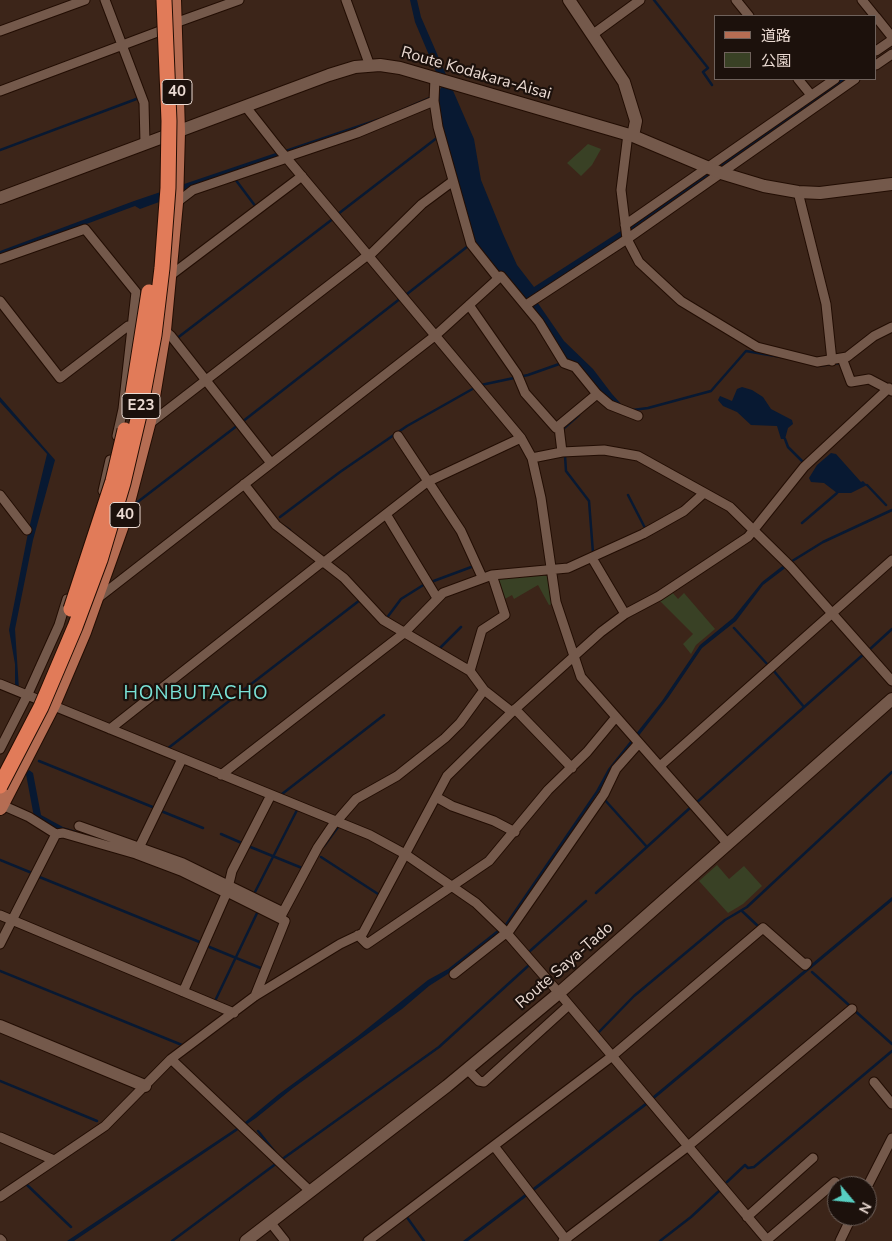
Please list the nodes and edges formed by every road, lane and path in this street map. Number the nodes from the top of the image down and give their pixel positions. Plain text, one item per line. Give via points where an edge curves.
1 (84, 0) edge
2 (105, 0) edge
3 (154, 0) edge
4 (164, 0) edge
5 (174, 0) edge
6 (239, 0) edge
7 (346, 0) edge
8 (569, 0) edge
9 (640, 0) edge
10 (736, 0) edge
11 (862, 0) edge
12 (748, 15) edge
13 (875, 15) edge
14 (877, 17) edge
15 (175, 24) junction
16 (0, 31) edge
17 (592, 35) junction
18 (892, 39) edge
19 (123, 46) junction
20 (877, 50) edge
21 (892, 54) edge
22 (877, 64) edge
23 (370, 66) junction
24 (436, 78) junction
25 (799, 80) edge
26 (834, 80) edge
27 (853, 80) edge
28 (0, 92) edge
29 (811, 95) junction
30 (434, 98) junction
31 (246, 107) junction
32 (178, 132) junction
33 (630, 135) junction
34 (145, 143) junction
35 (286, 157) junction
36 (715, 170) junction
37 (302, 176) junction
38 (453, 181) junction
39 (892, 184) edge
40 (798, 192) junction
41 (0, 198) edge
42 (176, 202) junction
43 (626, 226) junction
44 (627, 238) junction
45 (369, 256) junction
46 (0, 259) edge
47 (171, 276) junction
48 (498, 278) junction
49 (0, 301) edge
50 (530, 302) junction
51 (469, 305) junction
52 (134, 327) junction
53 (892, 327) edge
54 (164, 330) junction
55 (436, 335) junction
56 (842, 358) junction
57 (832, 360) junction
58 (206, 381) junction
59 (890, 389) edge
60 (597, 394) junction
61 (638, 416) dead end
62 (149, 421) junction
63 (559, 427) junction
64 (398, 436) dead end
65 (521, 438) junction
66 (562, 452) junction
67 (532, 458) junction
68 (270, 464) junction
69 (428, 482) junction
70 (244, 484) junction
71 (704, 492) junction
72 (0, 495) edge
73 (386, 514) junction
74 (27, 530) dead end
75 (754, 530) junction
76 (592, 558) junction
77 (892, 560) edge
78 (323, 562) junction
79 (550, 571) junction
80 (492, 575) junction
81 (482, 577) junction
82 (437, 598) junction
83 (95, 600) junction
84 (832, 613) junction
85 (625, 614) junction
86 (404, 633) junction
87 (573, 656) junction
88 (470, 671) junction
89 (892, 681) edge
90 (0, 684) edge
91 (484, 690) junction
92 (27, 696) junction
93 (892, 699) edge
94 (53, 705) junction
95 (514, 710) junction
96 (616, 717) junction
97 (110, 729) junction
98 (636, 740) junction
99 (0, 749) edge
100 (182, 760) junction
101 (0, 765) edge
102 (660, 766) junction
103 (572, 768) junction
104 (221, 776) junction
105 (0, 786) edge
106 (271, 795) junction
107 (436, 797) junction
108 (1, 805) edge
109 (335, 822) junction
110 (79, 826) dead end
111 (515, 832) junction
112 (56, 834) junction
113 (728, 844) junction
114 (138, 851) junction
115 (405, 854) junction
116 (453, 886) junction
117 (227, 890) junction
118 (0, 915) edge
119 (282, 915) junction
120 (12, 920) junction
121 (504, 931) junction
122 (358, 935) junction
123 (0, 944) edge
124 (807, 963) dead end
125 (454, 974) dead end
126 (183, 992) junction
127 (559, 993) junction
128 (255, 996) junction
129 (569, 1005) junction
130 (852, 1009) dead end
131 (234, 1013) junction
132 (0, 1026) edge
133 (611, 1057) junction
134 (171, 1060) junction
135 (468, 1070) junction
136 (874, 1082) dead end
137 (145, 1086) junction
138 (892, 1104) edge
139 (0, 1138) edge
140 (892, 1138) edge
141 (494, 1146) junction
142 (687, 1147) junction
143 (813, 1158) dead end
144 (54, 1160) junction
145 (873, 1176) edge
146 (827, 1189) edge
147 (311, 1192) junction
148 (0, 1197) edge
149 (747, 1217) junction
150 (270, 1222) junction
151 (847, 1226) edge
152 (565, 1240) edge
153 (767, 1240) edge
154 (246, 1241) edge
155 (285, 1241) edge
156 (368, 1241) edge
157 (840, 1241) edge

1 - 16 street
2 - 19 street
3 - 101 highway, E23, bridge via 158,190 152,268 129,412 113,481 66,624
4 - 105 highway, E23, bridge via 168,188 154,335 139,415 123,483 76,627 41,707
5 - 15 main road, 40
6 - 15 street
7 - 23 street
8 - 17 main road
9 - 17 street
10 - 12 street
11 - 13 street
14 - 18 street
15 - 19 street
15 - 32 main road, 40
17 - 33 main road via 624,82 636,121
18 - 20 street
19 - 28 street
19 - 34 street via 144,103
21 - 22 street
23 - 24 main road, Route Kodakara-Aisai via 400,68
23 - 31 main road, Route Kodakara-Aisai via 328,75
24 - 30 street
24 - 33 main road, Route Kodakara-Aisai
25 - 29 street
26 - 29 street
27 - 36 street
29 - 36 street
30 - 35 street via 357,133
30 - 38 street via 442,147
31 - 32 main road, Route Kodakara-Aisai
31 - 35 street
32 - 34 main road, Route Kodakara-Aisai
32 - 42 main road, 40
33 - 36 main road, Route Kodakara-Aisai
33 - 43 street via 621,190
34 - 41 main road, Route Kodakara-Aisai
35 - 37 street
35 - 42 street via 193,190
36 - 40 main road, Route Kodakara-Aisai via 746,182
36 - 43 street
36 - 44 street
37 - 45 street
37 - 47 street
38 - 45 street via 422,204
38 - 48 street via 471,244
39 - 40 main road, Route Kodakara-Aisai
40 - 57 street via 826,304
42 - 47 main road, 40
43 - 44 street
44 - 50 street
44 - 57 street via 639,262 681,301 758,347 818,362
45 - 55 street
45 - 58 street
46 - 52 street via 88,230 136,292
47 - 54 main road, 40
48 - 50 street via 504,278
48 - 51 street
49 - 52 street via 60,378 128,326
50 - 60 street via 563,363 575,367
51 - 55 street
51 - 63 street via 518,377 525,393 556,428
52 - 92 street via 123,409 101,498 58,625
53 - 56 street
54 - 58 street
54 - 62 main road, 40
55 - 65 street
55 - 68 street
56 - 57 street
56 - 59 street via 851,382 869,379
58 - 62 street
58 - 68 street
59 - 75 street via 804,467
60 - 61 street via 610,405
60 - 63 street
62 - 83 main road, 40 via 122,525
63 - 66 street
64 - 69 street
65 - 67 street
65 - 69 street
66 - 67 street
66 - 71 street via 604,450 638,456
67 - 79 street via 541,498
68 - 70 street
69 - 73 street
69 - 81 street via 460,531
70 - 78 street via 276,525
70 - 83 street
71 - 75 street via 733,509
71 - 76 street via 684,511
72 - 74 street
73 - 78 street
73 - 82 street
75 - 84 street
75 - 85 street via 659,596
76 - 79 street
76 - 85 street
77 - 84 street
78 - 86 street via 344,578 384,620
78 - 97 street
79 - 80 street
79 - 87 street
80 - 81 street
80 - 88 street via 505,616 482,630
81 - 82 street
82 - 86 street
83 - 94 main road, 40
84 - 89 street
84 - 102 street
85 - 87 street
86 - 88 street
86 - 104 street
87 - 95 street
87 - 96 street via 582,677
88 - 91 street
90 - 92 street
91 - 95 street
91 - 109 street via 445,738 397,776 356,799
92 - 94 street
92 - 99 street
93 - 113 main road, Route Saya-Tado
94 - 97 street
94 - 108 main road, 40
95 - 103 street
95 - 107 street via 448,776
96 - 98 street
96 - 103 street
97 - 100 street
98 - 102 street
98 - 121 street via 604,794
100 - 104 street
100 - 114 street
102 - 113 street
103 - 111 street via 548,790
104 - 106 street
106 - 109 street
106 - 117 street via 232,870
107 - 111 street
107 - 115 street
108 - 112 street
109 - 115 street via 370,835
109 - 119 street
110 - 114 street
111 - 116 street via 489,861
112 - 114 street
112 - 120 street
113 - 127 main road, Route Saya-Tado
114 - 117 street
115 - 116 street
115 - 122 street via 363,933
116 - 121 street
116 - 122 street via 367,944
117 - 119 street
117 - 126 street
118 - 120 street
119 - 128 street via 285,921
120 - 123 street
120 - 126 street
121 - 125 street
121 - 127 street
122 - 128 street
124 - 133 street via 805,965 763,928
126 - 131 street
127 - 129 street
127 - 135 main road, Route Saya-Tado
128 - 131 street
129 - 133 street
129 - 135 street via 484,1082
130 - 142 street
131 - 134 street
132 - 137 main road
133 - 141 street
133 - 142 street
134 - 137 street
134 - 147 street
135 - 147 main road, Route Saya-Tado
136 - 138 street
137 - 144 street via 104,1126
139 - 144 street
140 - 145 street
141 - 152 street
141 - 156 street
142 - 149 street
142 - 152 street
143 - 149 street
144 - 148 street
146 - 153 street
147 - 150 main road, Route Saya-Tado
149 - 153 street
150 - 154 main road, Route Saya-Tado
150 - 155 street
151 - 157 street

